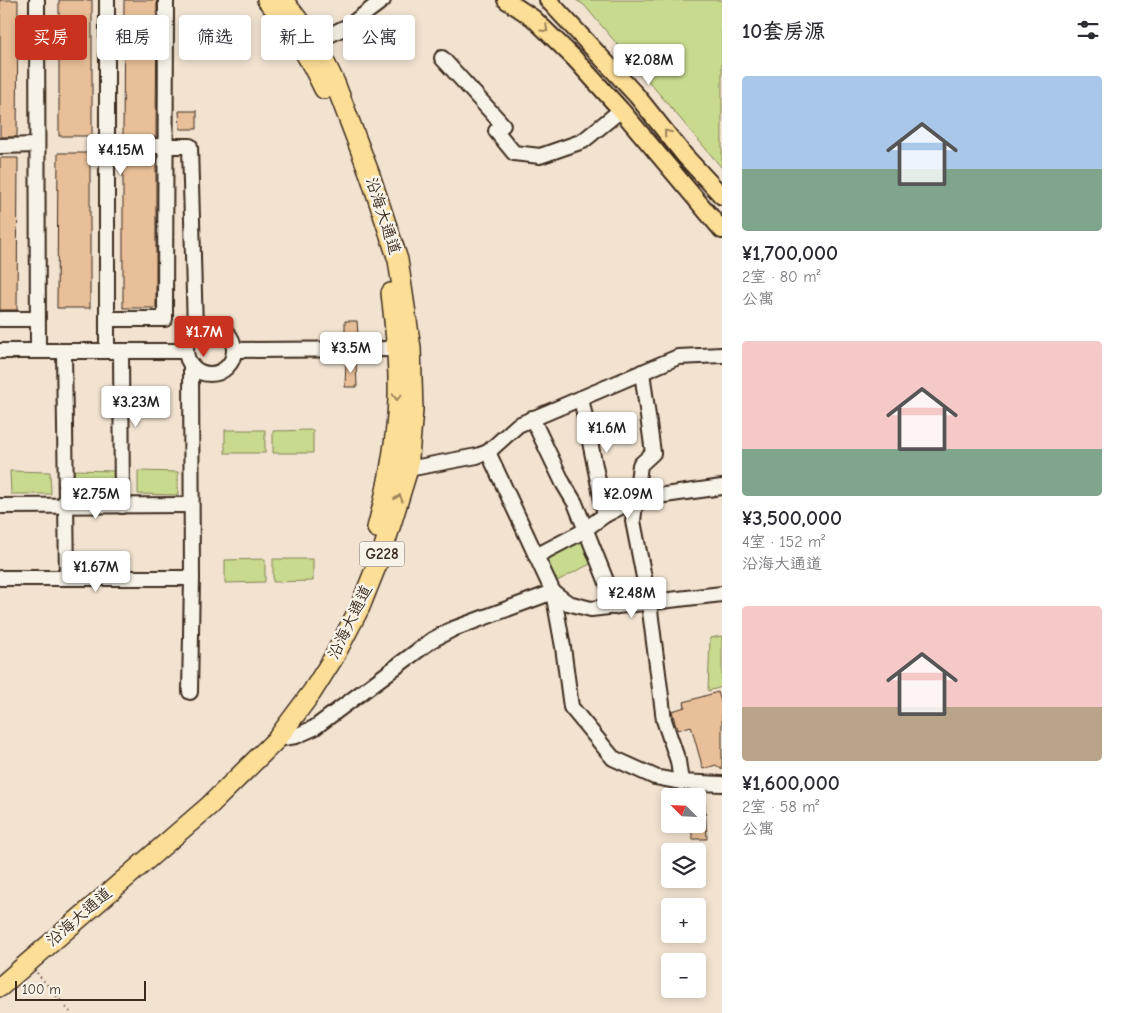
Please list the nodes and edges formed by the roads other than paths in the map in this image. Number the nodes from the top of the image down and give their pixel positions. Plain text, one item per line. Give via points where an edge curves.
1 (37, 0) edge
2 (106, 0) edge
3 (166, 0) edge
4 (267, 0) edge
5 (283, 0) edge
6 (383, 0) edge
7 (506, 0) edge
8 (548, 0) edge
9 (294, 15) edge
10 (333, 33) edge
11 (442, 58) dead end
12 (324, 60) edge
13 (637, 96) junction
14 (621, 110) junction
15 (37, 145) junction
16 (0, 146) edge
17 (107, 146) junction
18 (166, 146) junction
19 (685, 156) junction
20 (722, 196) edge
21 (719, 218) edge
22 (722, 238) edge
23 (0, 319) edge
24 (38, 319) junction
25 (107, 319) junction
26 (195, 330) junction
27 (404, 349) junction
28 (234, 350) junction
29 (0, 351) edge
30 (38, 351) junction
31 (64, 351) junction
32 (114, 351) junction
33 (185, 351) junction
34 (722, 355) edge
35 (192, 366) junction
36 (642, 372) junction
37 (581, 398) junction
38 (532, 418) junction
39 (488, 452) junction
40 (408, 469) junction
41 (722, 487) edge
42 (636, 499) junction
43 (192, 505) junction
44 (0, 506) edge
45 (66, 506) junction
46 (122, 506) junction
47 (605, 515) junction
48 (386, 518) junction
49 (586, 528) junction
50 (536, 556) junction
51 (0, 578) edge
52 (66, 578) junction
53 (192, 578) junction
54 (553, 592) junction
55 (722, 594) edge
56 (649, 603) junction
57 (614, 607) junction
58 (190, 692) dead end
59 (277, 738) junction
60 (681, 782) junction
61 (722, 784) edge
62 (0, 974) edge
63 (0, 987) edge

1 - 15 street
2 - 17 street
3 - 18 street
4 - 27 highway, 沿海大通道 / G228 via 300,45 324,88 375,223
5 - 9 highway, 沿海大通道 / G228
6 - 10 street via 350,25
7 -> 14 main road via 533,18
8 - 13 main road
11 - 14 street via 503,125 496,131 514,153 540,156 583,141
12 - 27 highway, 沿海大通道 / G228 via 370,175 398,260
13 - 14 main road
19 -> 13 main road
14 - 19 main road via 682,175 688,174 690,169
14 - 21 main road
15 - 16 street
15 - 24 street
17 - 18 street
17 - 25 street
18 - 25 street via 165,319
18 - 26 street via 190,146
19 - 20 main road
21 - 22 main road
23 - 24 street
24 - 30 street
25 - 32 street
26 - 28 street via 209,325 224,329 233,342
26 - 33 street via 189,336
27 - 28 street
27 - 40 highway, 沿海大通道 / G228 via 412,409
27 -> 48 highway, 沿海大通道 / G228
28 - 35 street via 233,358 222,371 206,374
29 - 30 street
30 - 31 street
31 - 32 street
31 - 45 street
32 - 33 street
32 - 46 street
33 - 35 street
34 - 36 street via 678,357
35 - 43 street
36 - 37 street
36 - 42 street via 653,453 640,465
37 - 38 street
37 - 47 street
38 - 39 street via 518,425
38 - 49 street
39 - 40 street
39 - 50 street
48 -> 40 highway, 沿海大通道 / G228
41 - 42 street
42 - 47 street
42 - 56 street via 633,521
43 - 46 street
43 - 53 street
44 - 45 street
45 - 46 street
45 - 52 street
47 - 49 street
48 - 59 highway, 沿海大通道 / G228 via 384,547 360,607 312,692
48 - 62 highway, 沿海大通道 / G228 via 325,651 268,731 189,810
49 - 50 street
49 - 57 street via 614,598
50 - 54 street
51 - 52 street
52 - 53 street
53 - 58 street
54 - 57 street via 568,603 590,608
54 - 59 street via 432,640 314,728 296,736
54 - 60 street via 571,707 613,758 655,777
55 - 56 street
56 - 57 street
56 - 60 street via 664,720 678,761
59 - 63 highway, 沿海大通道 / G228 via 209,806
60 - 61 street

